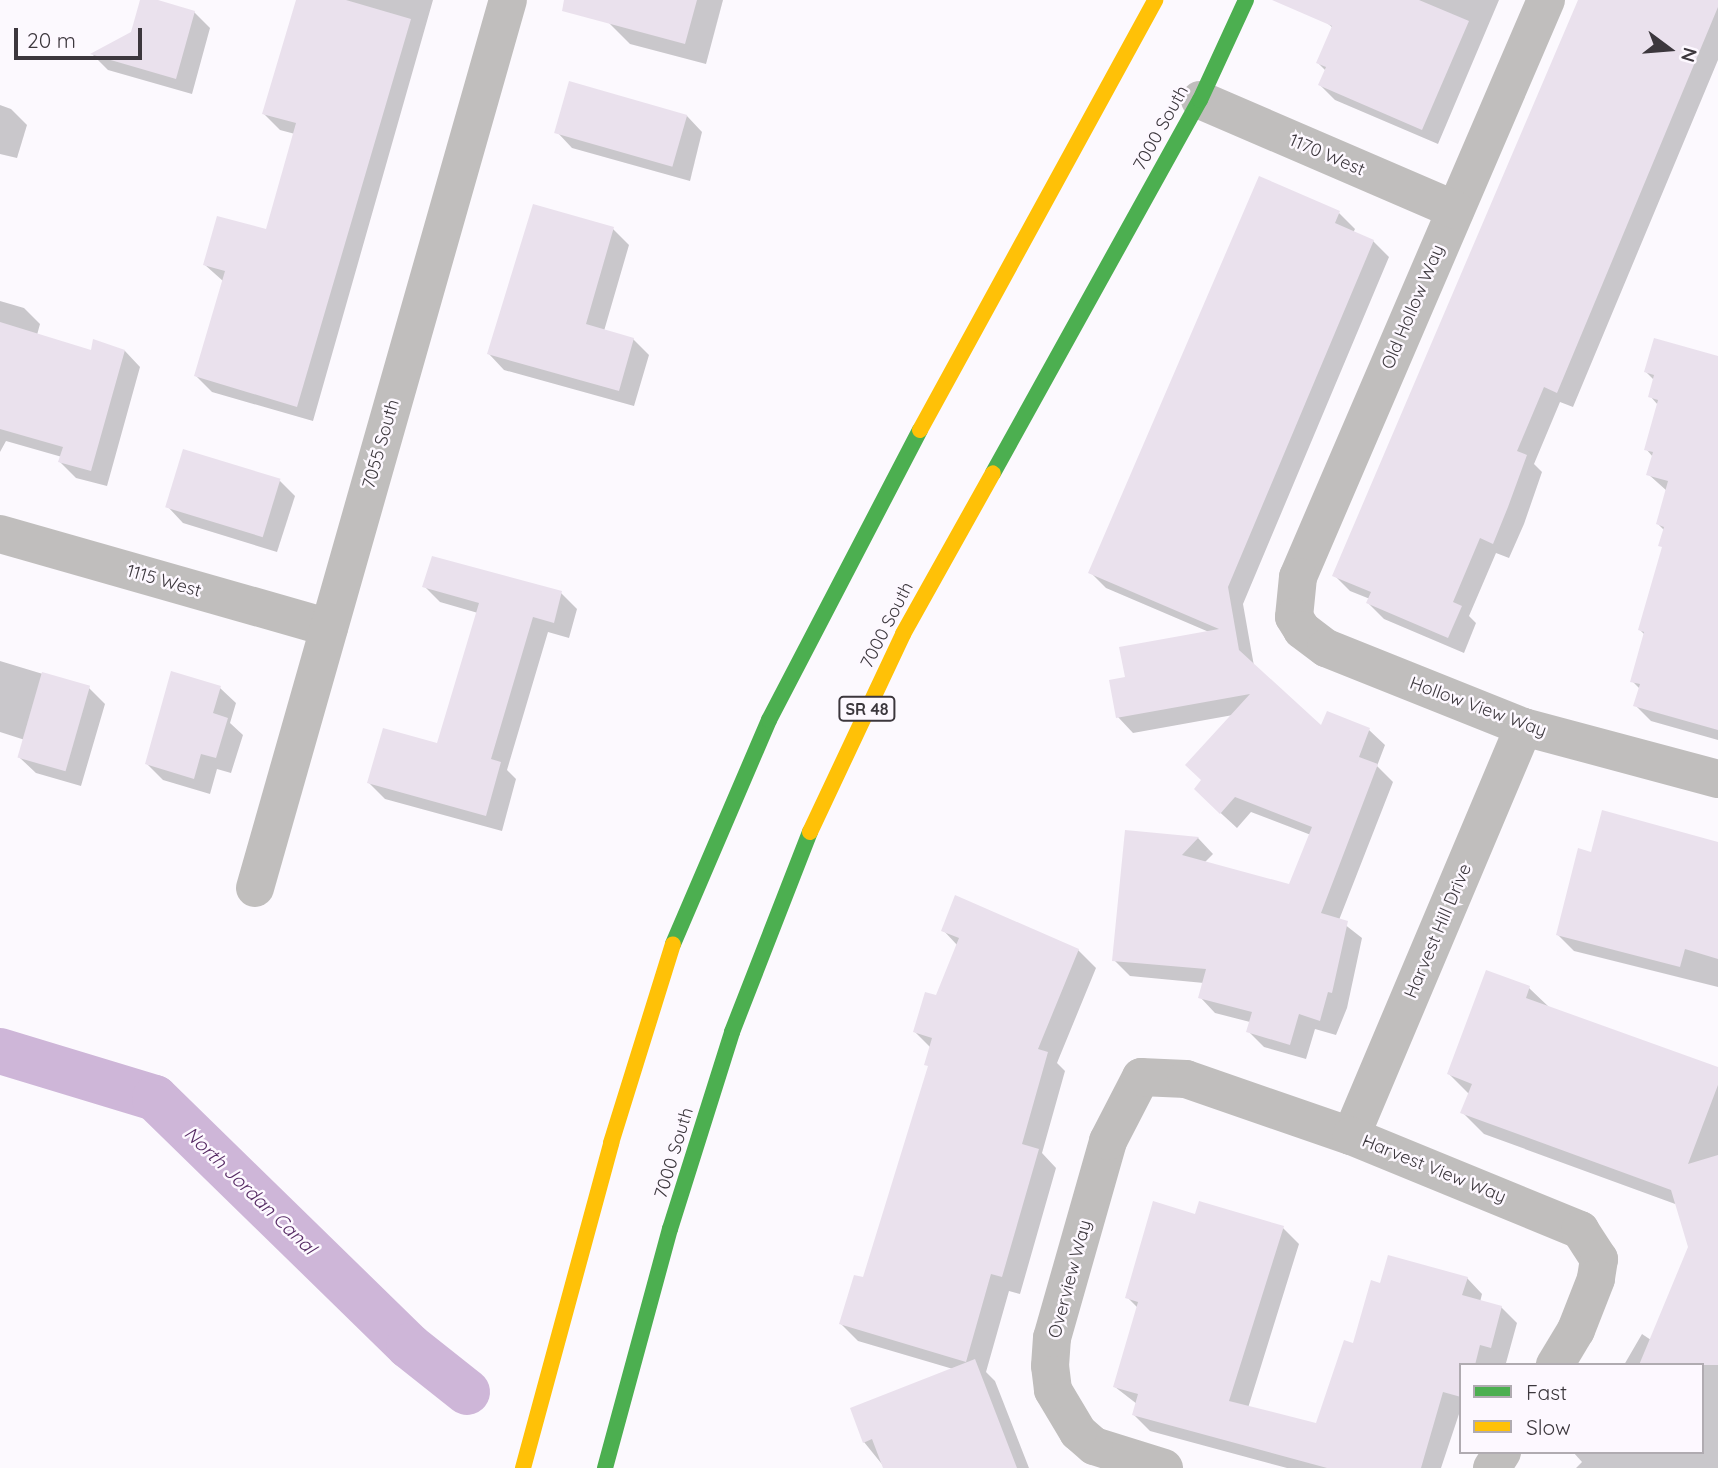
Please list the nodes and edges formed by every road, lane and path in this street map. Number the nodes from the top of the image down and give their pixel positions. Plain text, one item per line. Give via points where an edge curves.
1 (508, 0) edge
2 (1155, 0) edge
3 (1246, 0) edge
4 (1546, 0) edge
5 (1200, 100) junction
6 (1455, 210) junction
7 (0, 534) edge
8 (1294, 617) joint
9 (329, 628) junction
10 (1524, 727) junction
11 (1718, 779) edge
12 (255, 888) dead end
13 (1141, 1077) joint
14 (1351, 1136) junction
15 (1556, 1363) edge
16 (523, 1468) edge
17 (605, 1468) edge
18 (1164, 1468) edge

1 - 9 street, 7055 South
2 - 16 main road via 854,551 759,745 673,945 611,1143
3 - 5 main road, 7000 South / SR 48
4 - 6 street, Old Hollow Way
5 - 6 street, 1170 West
5 - 17 main road, 7000 South / SR 48 via 903,634 821,805 732,1032 670,1229
6 - 8 street, Old Hollow Way via 1298,577
7 - 9 street, 1115 West
8 - 10 street, Hollow View Way via 1302,630 1326,648
9 - 12 street, 7055 South
10 - 11 street, Hollow View Way
10 - 14 street, Harvest Hill Drive
13 - 14 street, Harvest View Way via 1186,1079
13 - 18 street, Overview Way via 1108,1141 1052,1338 1050,1366 1053,1390 1078,1432 1094,1446
14 - 15 street, Harvest View Way via 1551,1217 1586,1236 1599,1259 1596,1279 1581,1320

